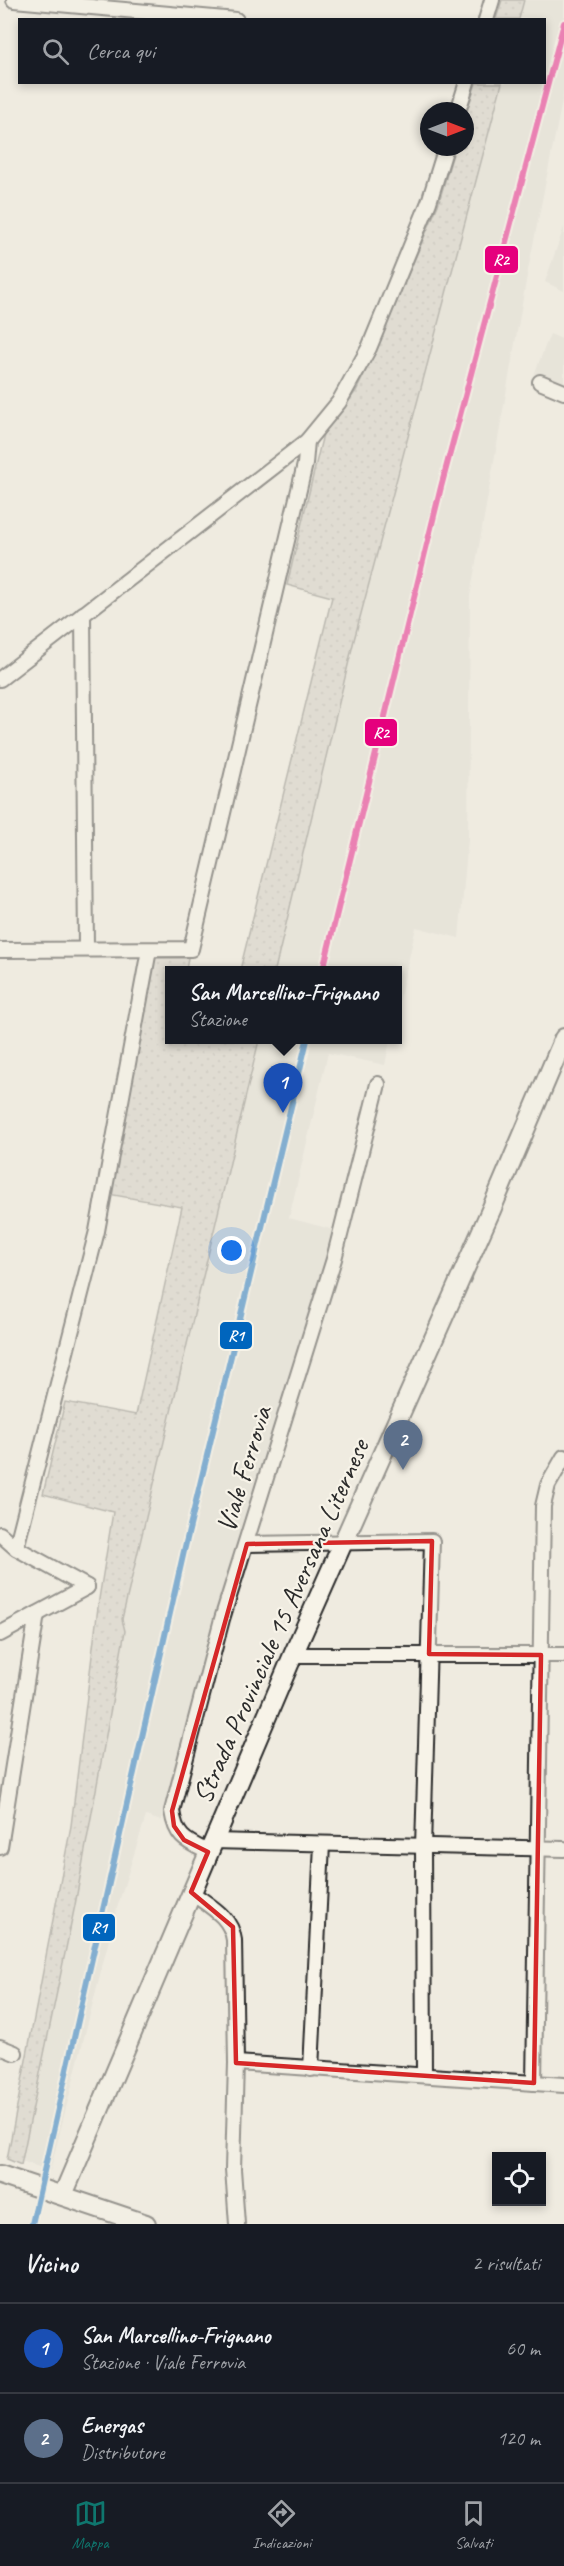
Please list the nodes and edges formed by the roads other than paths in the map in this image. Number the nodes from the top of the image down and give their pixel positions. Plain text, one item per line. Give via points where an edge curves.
1 (14, 0) edge
2 (492, 0) edge
3 (214, 18) edge
4 (487, 18) edge
5 (465, 84) edge
6 (460, 102) edge
7 (443, 156) edge
8 (540, 382) dead end
9 (564, 392) edge
10 (307, 441) junction
11 (83, 614) junction
12 (0, 680) edge
13 (86, 948) junction
14 (0, 950) edge
15 (148, 950) junction
16 (564, 1038) edge
17 (378, 1084) dead end
18 (564, 1457) edge
19 (0, 1534) edge
20 (344, 1541) junction
21 (247, 1544) junction
22 (16, 1548) junction
23 (37, 1614) junction
24 (0, 1634) edge
25 (429, 1654) junction
26 (293, 1655) junction
27 (541, 1655) junction
28 (564, 1656) edge
29 (322, 1844) junction
30 (0, 1846) edge
31 (211, 1846) junction
32 (423, 1847) junction
33 (537, 1849) junction
34 (564, 1849) edge
35 (191, 1892) junction
36 (0, 2047) edge
37 (15, 2054) dead end
38 (236, 2063) junction
39 (311, 2069) junction
40 (424, 2074) junction
41 (534, 2083) junction
42 (564, 2085) edge
43 (0, 2175) edge
44 (63, 2194) junction
45 (146, 2224) edge
46 (237, 2224) edge

1 - 3 street
2 - 4 street
5 - 6 street
7 - 10 street via 429,202 369,348 339,402
8 - 9 street
10 - 11 street
10 - 15 street via 305,464 195,940 191,949
11 - 12 street
11 - 13 street
13 - 14 street
13 - 15 street
15 - 22 street via 97,1231
16 - 20 main road, Strada Provinciale 15 Aversana Liternese
17 - 21 street, Viale Ferrovia via 334,1259
18 - 27 street via 548,1485 543,1506
19 - 22 street
20 - 21 street
20 - 25 street via 432,1540
20 - 26 main road, Strada Provinciale 15 Aversana Liternese
21 - 31 street, Viale Ferrovia via 222,1618 172,1811 174,1826 184,1840
22 - 23 street via 87,1587
23 - 24 street
23 - 30 street
25 - 26 street
25 - 27 street
25 - 32 street
26 - 31 main road, Strada Provinciale 15 Aversana Liternese
27 - 28 street
27 - 33 street
29 - 31 street
29 - 32 street
29 - 39 street
31 - 35 main road, Strada Provinciale 15 Aversana Liternese
32 - 33 street
32 - 40 street
33 - 34 street
33 - 41 street
35 - 38 street via 232,1927
35 - 44 main road, Strada Provinciale 15 Aversana Liternese
36 - 37 street
38 - 39 street
38 - 46 street via 233,2169
39 - 40 street
40 - 41 street
41 - 42 street
43 - 44 main road
44 - 45 main road

